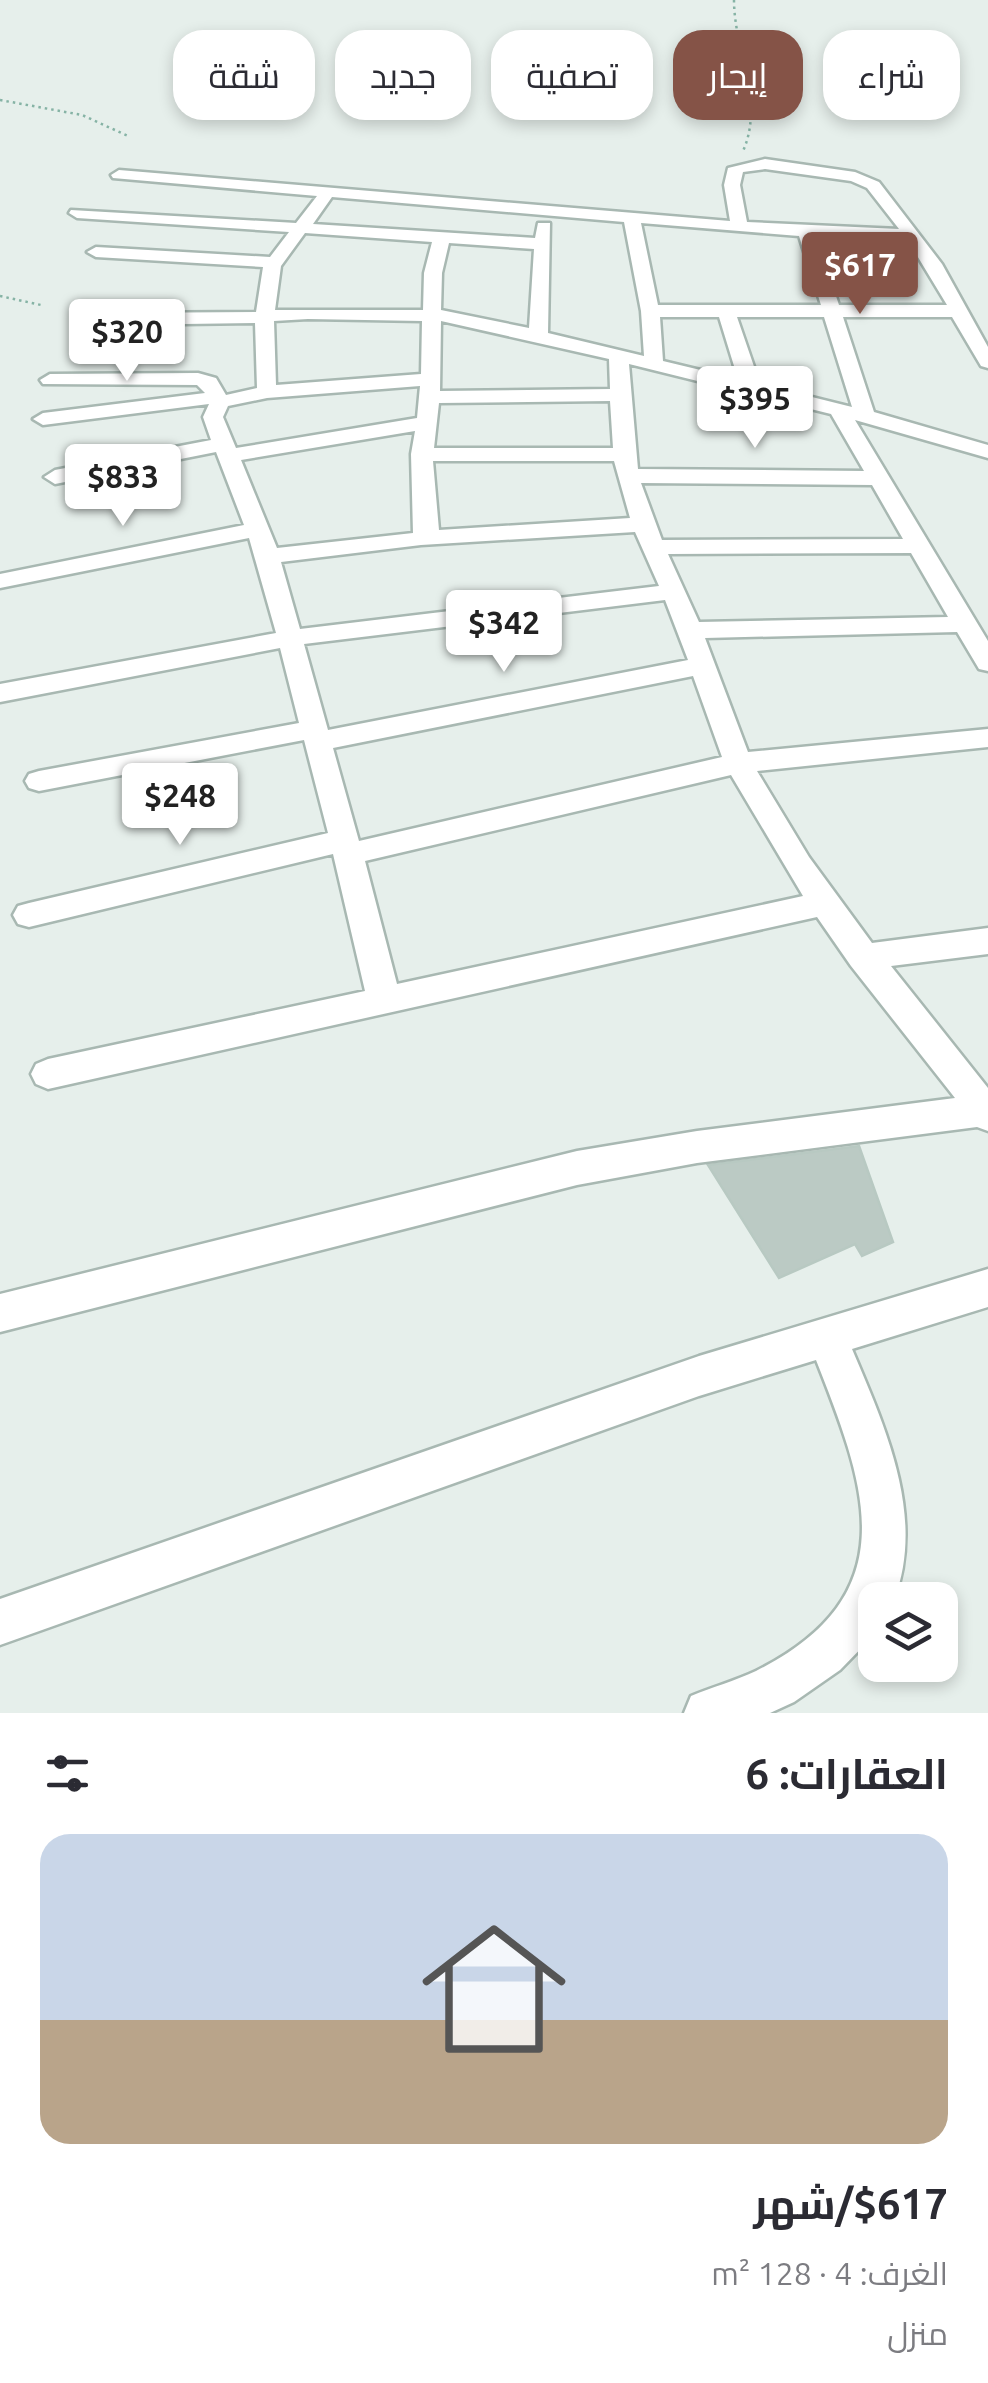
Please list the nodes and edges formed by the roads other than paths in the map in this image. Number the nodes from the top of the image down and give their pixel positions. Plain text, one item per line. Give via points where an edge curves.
1 (119, 176) dead end
2 (328, 192) junction
3 (547, 210) junction
4 (77, 212) dead end
5 (632, 218) junction
6 (738, 226) junction
7 (301, 228) junction
8 (806, 232) junction
9 (912, 234) junction
10 (442, 237) junction
11 (543, 244) junction
12 (96, 252) dead end
13 (273, 262) junction
14 (650, 311) junction
15 (726, 311) junction
16 (833, 311) junction
17 (956, 311) junction
18 (431, 314) junction
19 (268, 316) junction
20 (113, 319) dead end
21 (538, 335) junction
22 (619, 356) junction
23 (987, 360) edge
24 (654, 364) junction
25 (50, 380) dead end
26 (430, 388) junction
27 (752, 390) junction
28 (267, 392) junction
29 (621, 395) junction
30 (219, 400) junction
31 (840, 412) junction
32 (866, 418) junction
33 (43, 419) dead end
34 (427, 423) junction
35 (224, 450) junction
36 (988, 452) edge
37 (422, 454) junction
38 (627, 466) junction
39 (55, 477) dead end
40 (880, 478) junction
41 (258, 529) junction
42 (648, 535) junction
43 (421, 538) junction
44 (921, 546) junction
45 (268, 556) junction
46 (0, 581) edge
47 (673, 592) junction
48 (966, 624) junction
49 (690, 630) junction
50 (290, 638) junction
51 (988, 662) edge
52 (700, 666) junction
53 (0, 692) edge
54 (317, 735) junction
55 (988, 738) edge
56 (740, 763) junction
57 (39, 782) dead end
58 (346, 847) junction
59 (825, 903) junction
60 (30, 915) dead end
61 (988, 940) edge
62 (862, 957) junction
63 (384, 1002) junction
64 (48, 1074) dead end
65 (981, 1097) edge
66 (988, 1288) edge
67 (0, 1313) edge
68 (827, 1337) junction
69 (0, 1622) edge
70 (708, 1713) edge

1 - 2 street
2 - 3 street
2 - 7 street
3 - 5 street
3 - 11 street
4 - 7 street
5 - 6 street
5 - 14 street
6 - 8 street
6 - 9 street via 732,185 736,168 745,164 864,180
7 - 10 street
7 - 13 street
8 - 9 street
8 - 16 street
9 - 17 street
10 - 11 street
10 - 18 street
11 - 21 street
12 - 13 street
13 - 19 street
14 - 15 street
14 - 24 street
15 - 16 street
15 - 27 street
16 - 17 street
16 - 32 street
17 - 23 street
18 - 19 street
18 - 21 street
18 - 26 street
19 - 20 street
19 - 28 street via 262,338
21 - 22 street
22 - 24 street
22 - 29 street
24 - 27 street
25 - 30 street via 198,379 209,382
26 - 28 street
26 - 29 street
26 - 34 street
27 - 31 street
28 - 30 street
29 - 38 street
30 - 33 street
30 - 35 street via 212,416
31 - 32 street
31 - 40 street
32 - 36 street
34 - 35 street
34 - 37 street
35 - 39 street
35 - 41 street
37 - 38 street
37 - 43 street via 428,513
38 - 40 street
38 - 42 street
40 - 44 street
41 - 45 street
41 - 46 street
42 - 43 street
42 - 44 street
42 - 47 street
43 - 45 street
44 - 48 street
45 - 50 street
47 - 49 street
47 - 50 street
48 - 49 street
48 - 51 street
49 - 52 street
50 - 53 street
50 - 54 street
52 - 54 street
52 - 56 street
54 - 57 street
54 - 58 street
55 - 56 street
56 - 58 street
56 - 59 street
58 - 60 street
58 - 63 street
59 - 62 street
59 - 63 street
61 - 62 street
62 - 65 street
63 - 64 street
65 - 67 street via 577,1168
66 - 68 street
68 - 69 street
68 - 70 street via 873,1458 884,1556 875,1593 852,1626 785,1681

